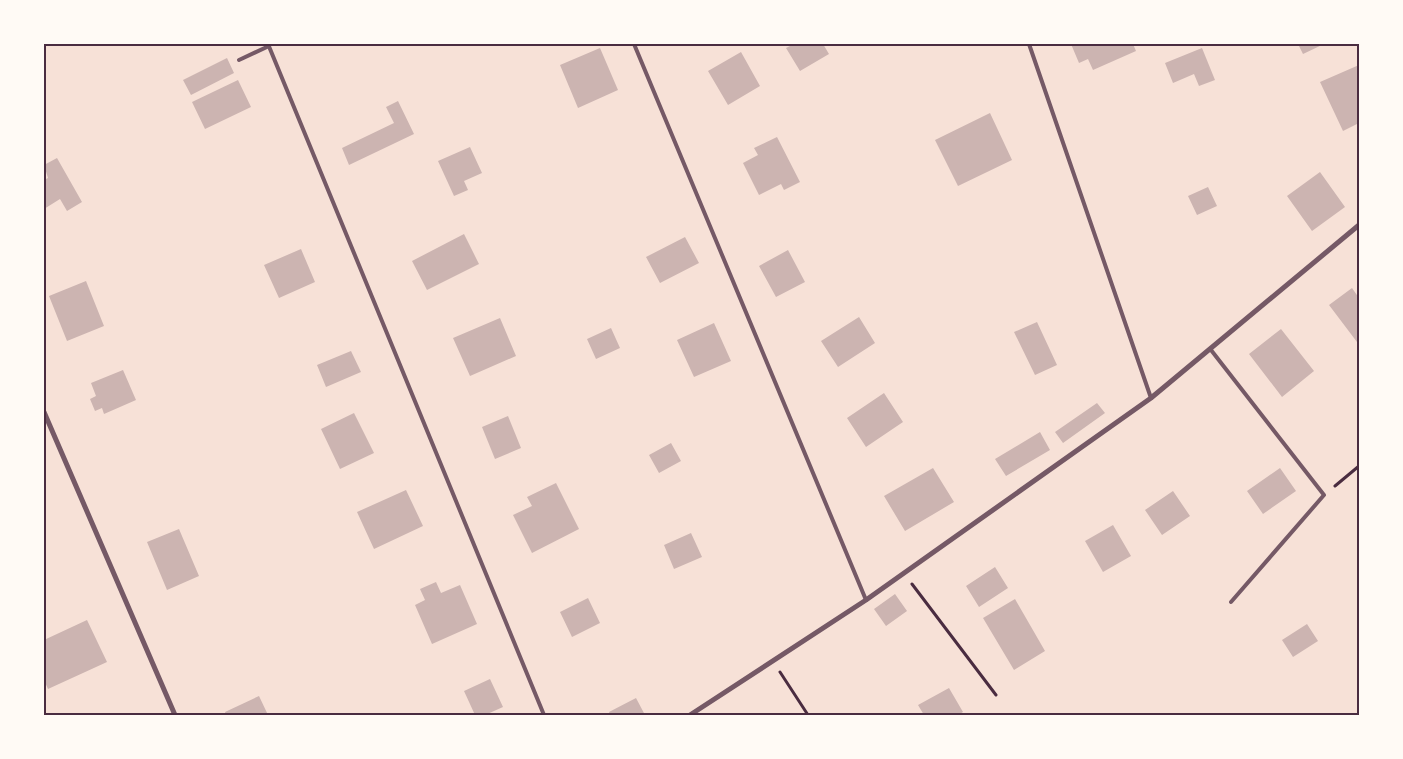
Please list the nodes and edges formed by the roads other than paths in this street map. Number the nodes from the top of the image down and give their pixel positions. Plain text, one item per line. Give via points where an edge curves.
1 (634, 44) edge
2 (1029, 44) edge
3 (269, 45) edge
4 (239, 60) dead end
5 (1359, 225) edge
6 (1211, 350) junction
7 (1151, 398) junction
8 (44, 412) edge
9 (866, 600) junction
10 (1232, 602) dead end
11 (174, 715) edge
12 (544, 715) edge
13 (690, 715) edge

1 - 9 lane
2 - 7 lane
3 - 4 lane
3 - 12 lane
5 - 6 street
6 - 7 street
6 - 10 lane via 1324,495
7 - 9 street
8 - 11 street
9 - 13 street

